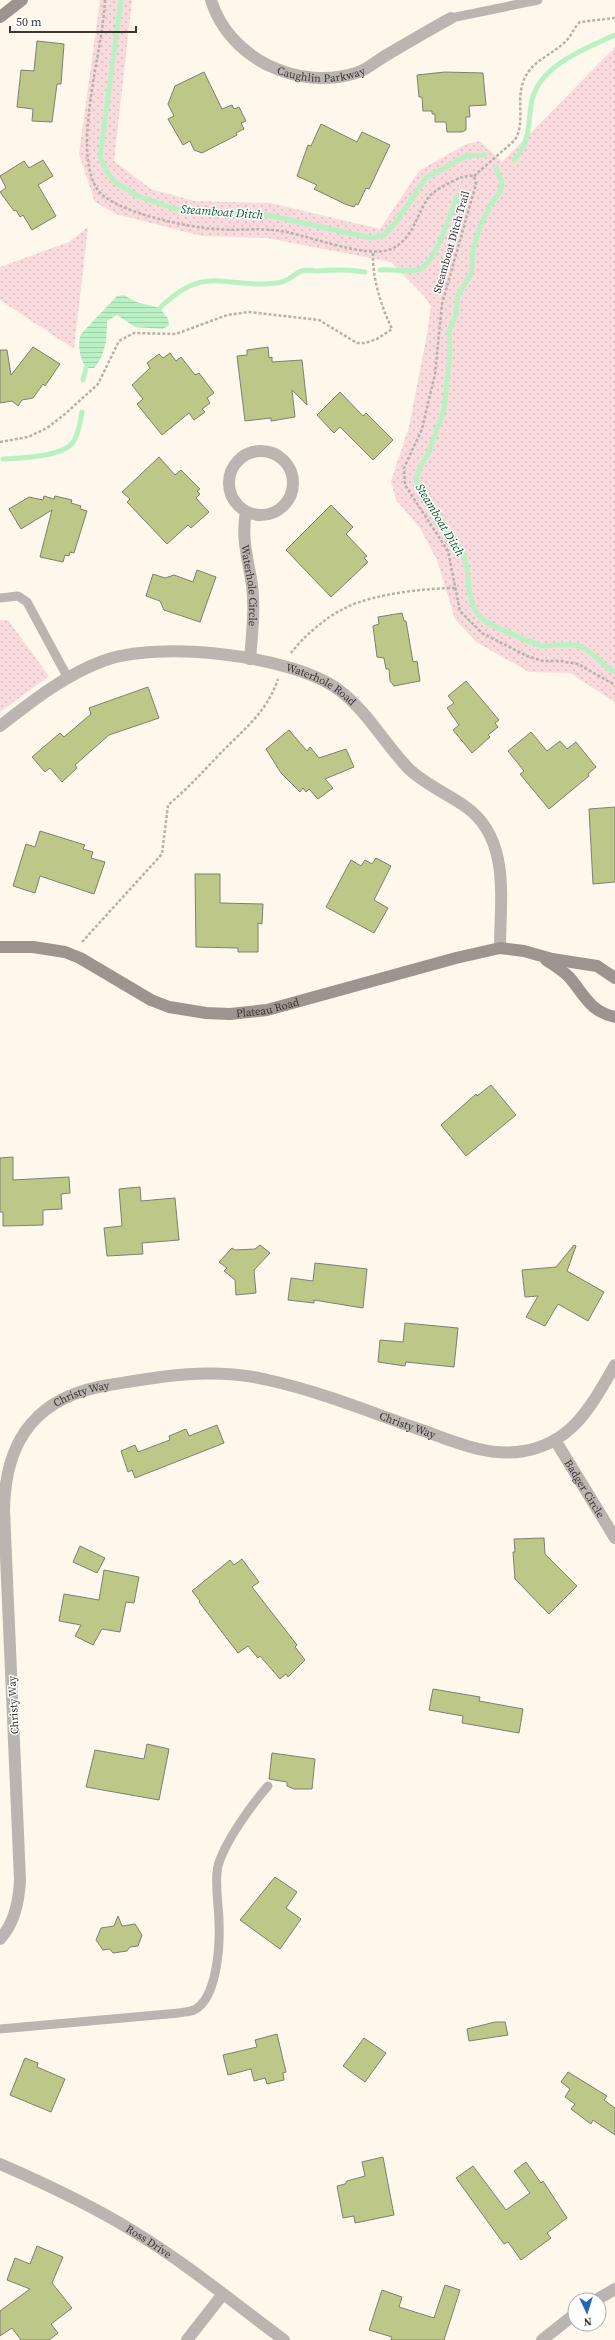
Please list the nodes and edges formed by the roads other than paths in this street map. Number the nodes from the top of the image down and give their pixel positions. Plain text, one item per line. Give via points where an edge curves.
1 (22, 0) edge
2 (211, 0) edge
3 (538, 0) edge
4 (0, 18) edge
5 (451, 18) joint
6 (246, 512) junction
7 (0, 598) edge
8 (250, 659) junction
9 (68, 678) junction
10 (0, 726) edge
11 (0, 947) edge
12 (500, 948) junction
13 (542, 957) junction
14 (615, 978) edge
15 (615, 1017) edge
16 (615, 1365) edge
17 (555, 1440) junction
18 (615, 1538) edge
19 (268, 1786) dead end
20 (0, 1939) edge
21 (0, 2030) edge
22 (0, 2164) edge
23 (223, 2294) junction
24 (567, 2320) edge
25 (187, 2340) edge
26 (284, 2340) edge
27 (542, 2340) edge

1 - 4 street
2 - 5 street, Caughlin Parkway via 222,25 246,52 280,71 311,78 357,73
3 - 5 lane
6 - 6 street via 261,516 275,513 287,504 293,491 294,476 288,463 277,454 262,450 248,453 236,462 230,475 229,489 235,503
6 - 8 street, Waterhole Circle via 243,526 244,542 254,605
7 - 9 lane via 18,596 27,602
8 - 9 street, Waterhole Road via 174,651 128,654 104,660
8 - 12 street, Waterhole Road via 282,665 325,681 352,701 411,771 467,807 489,830 495,843 500,876
9 - 10 street, Waterhole Road
11 - 12 street, Plateau Road via 33,947 65,952 92,964 151,1000 186,1011 230,1014 267,1010
12 - 13 street, Plateau Road via 524,951
13 - 14 street, Plateau Road via 597,966
13 - 15 street, Plateau Road via 568,976 592,1007
16 - 17 street, Christy Way via 581,1420
17 - 18 street, Badger Circle
17 - 20 street, Christy Way via 526,1451 493,1452 471,1447 287,1384 213,1373 163,1376 93,1387 72,1394 46,1409 24,1434 16,1448 6,1481 4,1510 20,1880 11,1923
19 - 21 lane via 255,1801 219,1864 216,1878 219,1923 217,1961 212,1985 205,2001 194,2010 179,2013
22 - 23 street, Ross Drive via 94,2208 178,2261
23 - 25 street
23 - 26 street, Ross Drive
24 - 27 street

